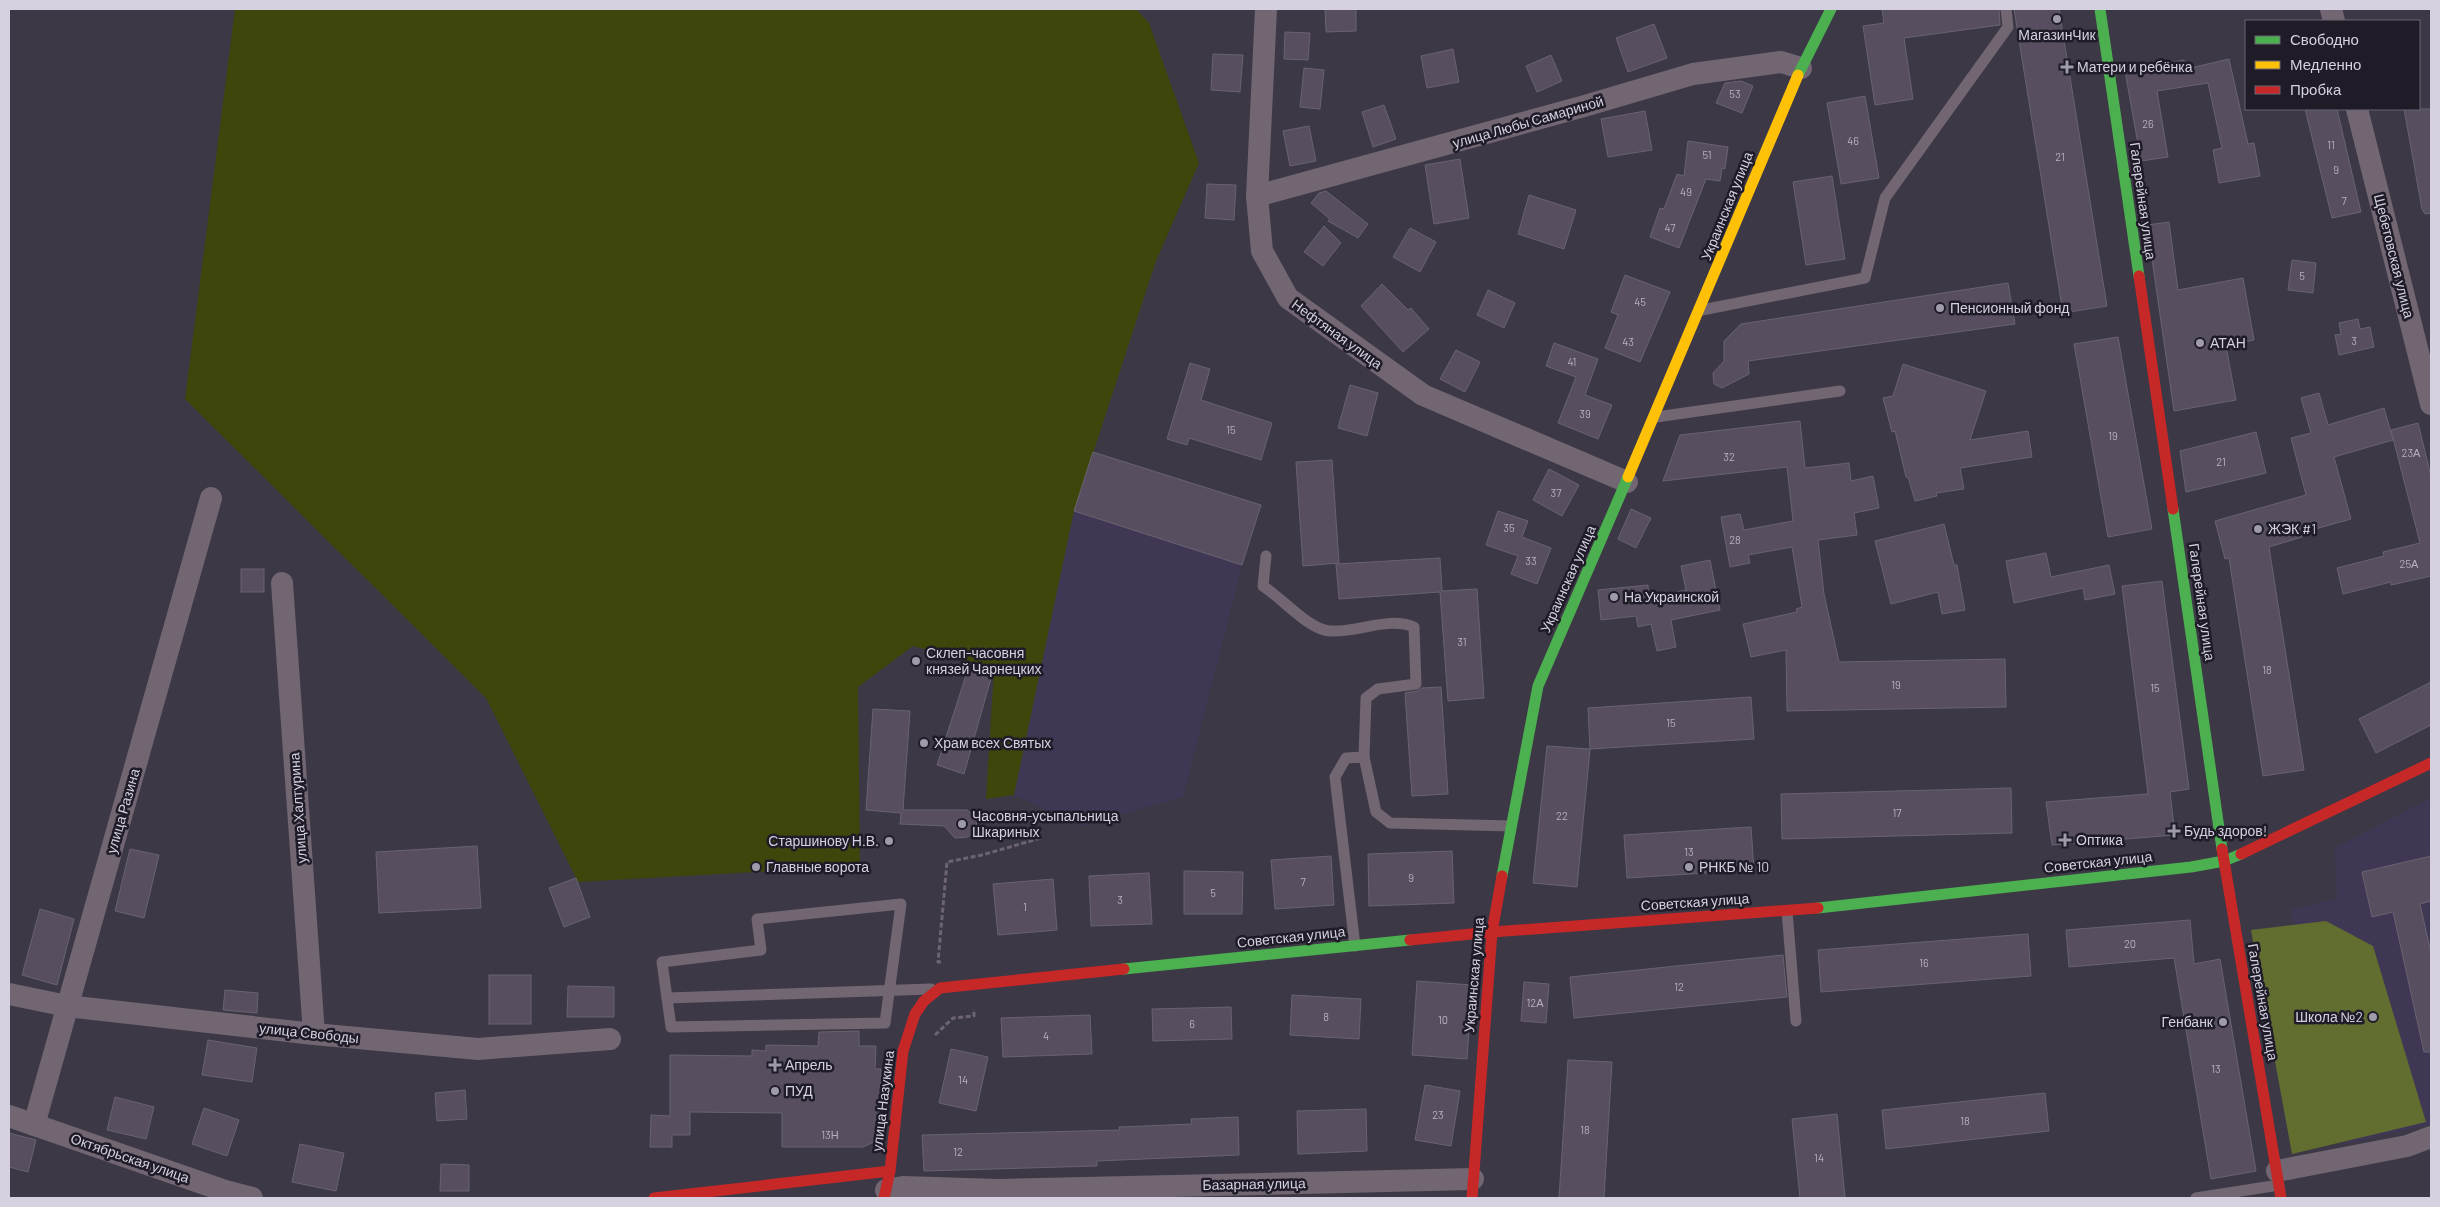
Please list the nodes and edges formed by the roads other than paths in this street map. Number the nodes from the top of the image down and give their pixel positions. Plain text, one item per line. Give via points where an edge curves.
1 (1266, 9) edge
2 (1831, 9) edge
3 (2006, 9) edge
4 (2100, 9) edge
5 (1800, 68) junction
6 (2357, 110) edge
7 (1257, 196) junction
8 (1700, 310) junction
9 (1840, 391) dead end
10 (2431, 404) edge
11 (1654, 417) junction
12 (1627, 482) junction
13 (212, 498) dead end
14 (1266, 556) dead end
15 (282, 583) dead end
16 (1364, 757) junction
17 (2431, 763) edge
18 (1512, 826) junction
19 (2224, 861) junction
20 (1787, 911) junction
21 (1492, 932) junction
22 (1355, 946) junction
23 (940, 988) junction
24 (891, 989) junction
25 (9, 994) edge
26 (667, 998) junction
27 (67, 1006) junction
28 (1796, 1022) dead end
29 (314, 1034) junction
30 (610, 1039) dead end
31 (9, 1116) edge
32 (34, 1125) junction
33 (2431, 1137) edge
34 (2278, 1178) junction
35 (887, 1186) edge
36 (1472, 1189) edge
37 (999, 1194) edge
38 (252, 1198) edge
39 (654, 1198) edge
40 (2196, 1198) edge
41 (2282, 1198) edge

1 - 7 street, Нефтяная улица
2 - 5 main road, Украинская улица
3 - 8 lane via 2008,27 1885,198 1865,278
4 - 19 main road, Галерейная улица
5 - 7 street, улица Любы Самариной via 1781,62 1693,74
5 - 8 main road, Украинская улица
6 - 10 street, Щебетовская улица
7 - 12 street, Нефтяная улица via 1262,250 1288,298 1423,395
8 - 11 main road, Украинская улица
9 - 11 lane
11 - 12 main road, Украинская улица
12 - 18 main road, Украинская улица via 1538,686
13 - 27 street, улица Разина
14 - 16 lane via 1263,586 1302,618 1320,627 1329,631 1402,622 1414,628 1416,684 1378,689 1366,698
15 - 29 street, улица Халтурина
16 - 18 lane via 1376,812 1390,824
16 - 22 lane via 1346,758 1335,777
17 - 19 main road, Советская улица
18 - 21 main road, Украинская улица
19 - 20 main road, Советская улица
19 - 34 main road, Галерейная улица
20 - 21 main road, Советская улица
20 - 28 lane
21 - 22 main road, Советская улица
21 - 36 main road, Украинская улица
22 - 23 main road, Советская улица
23 - 24 lane
23 - 35 main road, улица Назукина via 924,1001 915,1014 903,1051
24 - 26 lane
24 - 26 lane via 886,1023 671,1027
24 - 26 lane via 901,904 757,919 760,950 662,962
25 - 27 street, улица Свободы
27 - 29 street, улица Свободы
27 - 32 street, улица Разина
29 - 30 street, улица Свободы via 478,1049
31 - 32 street, Октябрьская улица
32 - 38 street, Октябрьская улица via 225,1192
33 - 34 street
34 - 40 lane
34 - 41 main road, Галерейная улица
35 - 37 street, Базарная улица
35 - 39 main road
36 - 37 street, Базарная улица

